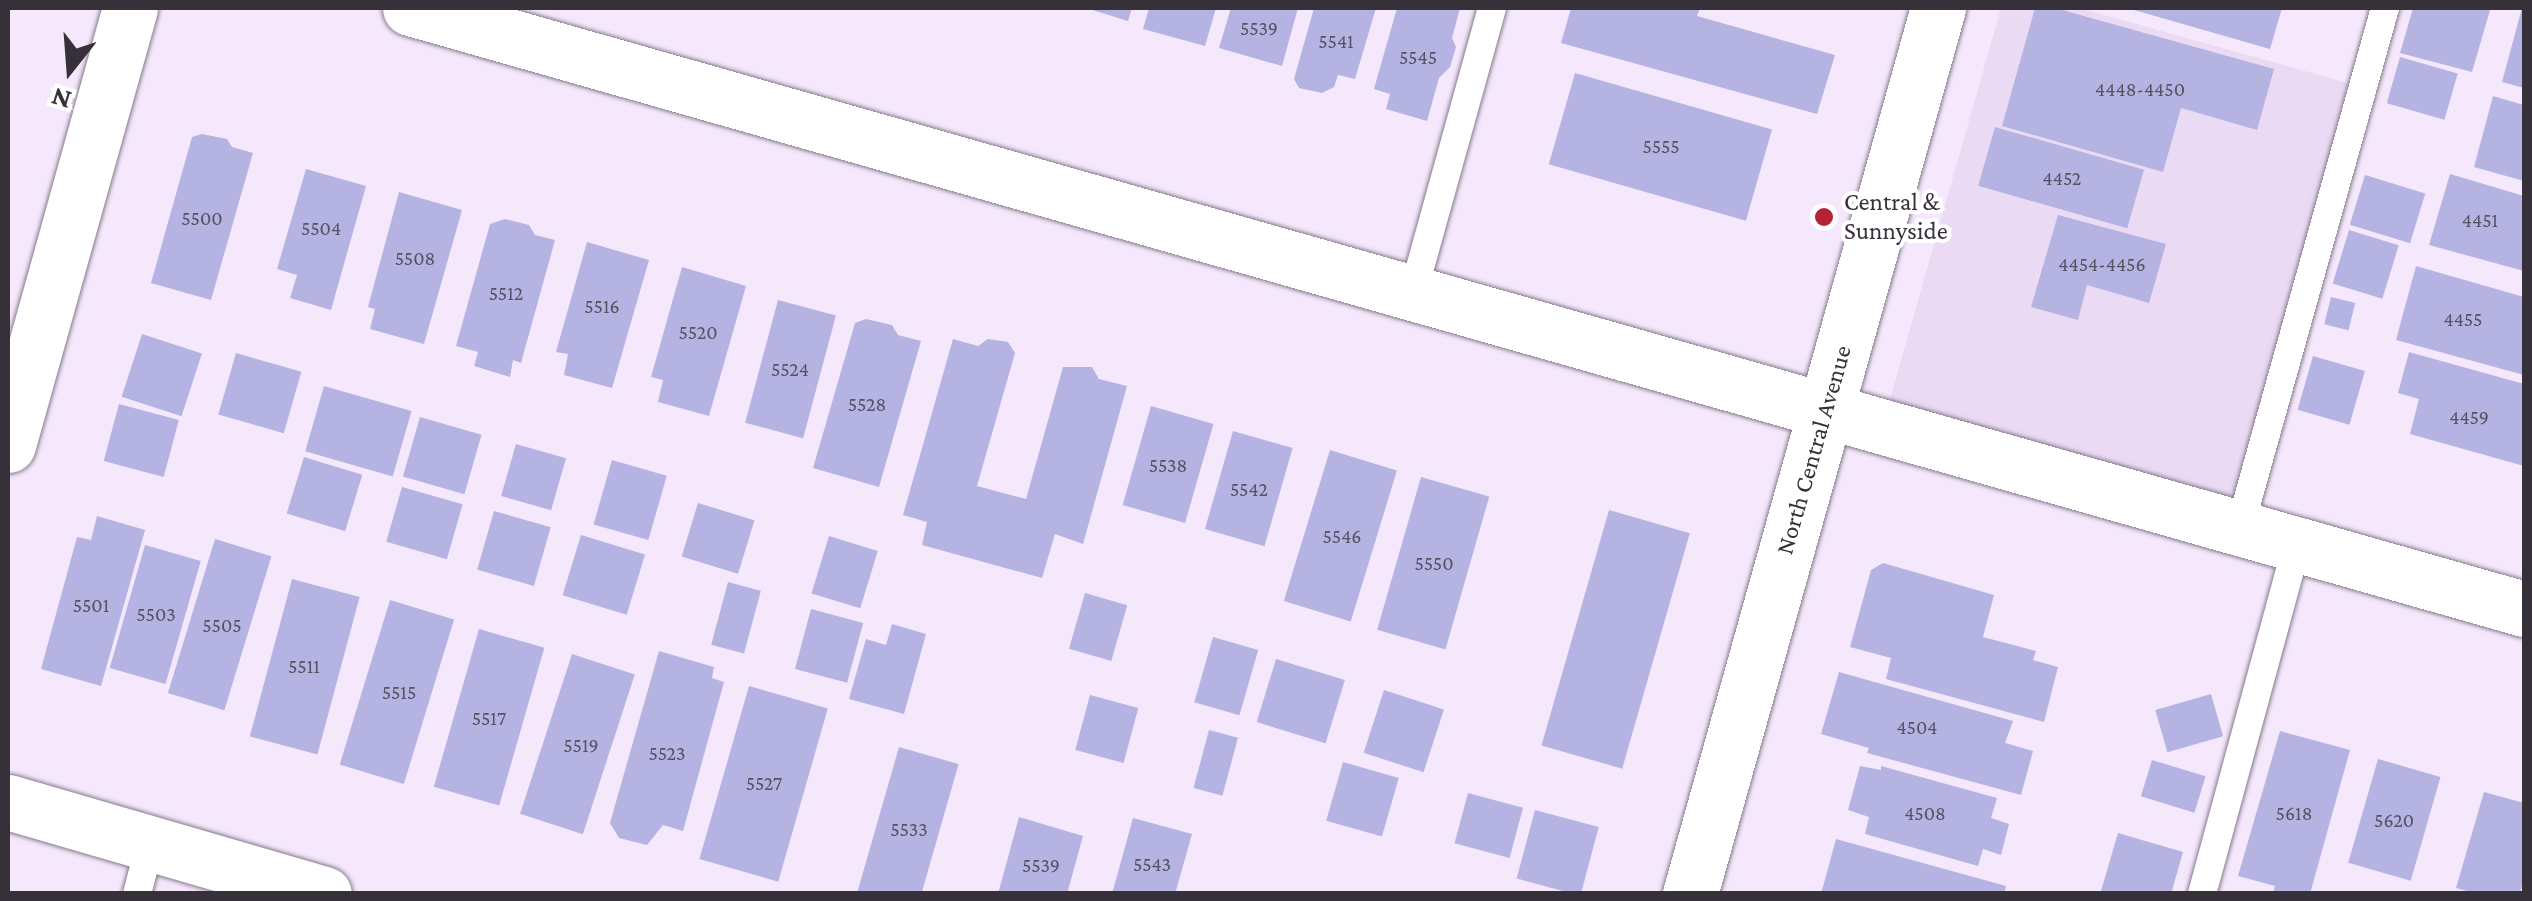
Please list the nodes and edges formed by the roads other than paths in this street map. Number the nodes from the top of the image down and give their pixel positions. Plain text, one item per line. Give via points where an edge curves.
1 (130, 8) edge
2 (410, 8) edge
3 (1492, 8) edge
4 (1938, 8) edge
5 (2385, 8) edge
6 (1413, 292) junction
7 (1825, 410) junction
8 (8, 445) edge
9 (2240, 528) junction
10 (2297, 544) junction
11 (2524, 609) edge
12 (8, 802) edge
13 (144, 868) edge
14 (324, 894) edge
15 (1690, 894) edge
16 (2202, 894) edge

1 - 8 street
2 - 6 street
3 - 6 lane
4 - 7 street, North Central Avenue
5 - 9 lane
6 - 7 street
7 - 9 street
7 - 15 street, North Central Avenue
9 - 10 street
10 - 11 street
10 - 16 lane
12 - 13 street
13 - 14 street

